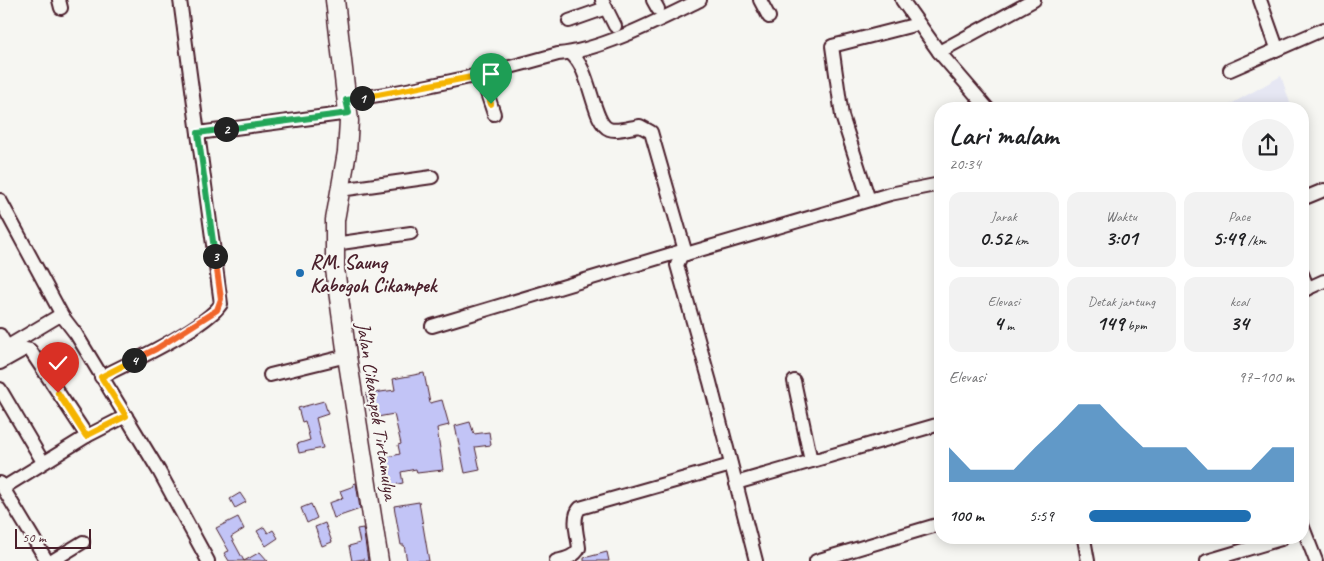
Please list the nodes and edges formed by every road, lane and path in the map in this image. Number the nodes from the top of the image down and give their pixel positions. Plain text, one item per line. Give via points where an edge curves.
1 (180, 0) edge
2 (334, 0) edge
3 (700, 0) edge
4 (760, 0) edge
5 (902, 0) edge
6 (1034, 0) edge
7 (1260, 0) edge
8 (604, 4) edge
9 (680, 4) edge
10 (769, 17) dead end
11 (569, 21) dead end
12 (918, 24) junction
13 (615, 26) dead end
14 (1324, 29) edge
15 (1277, 48) junction
16 (939, 52) junction
17 (570, 53) junction
18 (1230, 70) dead end
19 (482, 75) junction
20 (982, 102) edge
21 (347, 106) junction
22 (494, 114) dead end
23 (198, 133) junction
24 (432, 177) dead end
25 (934, 185) edge
26 (340, 190) junction
27 (1324, 190) edge
28 (1309, 196) edge
29 (0, 200) edge
30 (869, 200) junction
31 (411, 232) dead end
32 (334, 244) junction
33 (686, 252) junction
34 (1324, 281) edge
35 (1309, 288) edge
36 (63, 317) junction
37 (432, 326) dead end
38 (0, 335) edge
39 (4, 349) edge
40 (347, 356) junction
41 (0, 363) edge
42 (270, 375) dead end
43 (101, 377) junction
44 (794, 381) dead end
45 (0, 389) edge
46 (126, 416) junction
47 (934, 426) edge
48 (86, 436) junction
49 (811, 461) junction
50 (43, 462) junction
51 (731, 465) junction
52 (736, 483) junction
53 (1, 486) edge
54 (934, 526) edge
55 (1309, 540) edge
56 (82, 542) dead end
57 (1085, 544) edge
58 (1264, 544) edge
59 (1318, 554) edge
60 (47, 561) edge
61 (52, 561) edge
62 (208, 561) edge
63 (379, 561) edge
64 (556, 561) edge
65 (756, 561) edge
66 (816, 561) edge
67 (1088, 561) edge
68 (1207, 561) edge

1 - 23 street
2 - 21 street, Jalan Cikampek Tirtamulya
3 - 9 street
4 - 10 street
5 - 12 street
6 - 16 street
7 - 15 street
8 - 11 street
8 - 13 street
9 - 17 street via 606,42
12 - 16 street
12 - 30 street via 832,46 842,116
14 - 15 street
15 - 18 street
16 - 20 street
17 - 19 street
17 - 33 street via 582,67 606,128 640,126 651,132
19 - 21 street
19 - 22 street
21 - 23 street
21 - 26 street, Jalan Cikampek Tirtamulya via 349,133
23 - 43 street via 221,304 212,315
24 - 26 street
25 - 30 street
26 - 32 street, Jalan Cikampek Tirtamulya
27 - 28 street
29 - 36 street
30 - 33 street
31 - 32 street
32 - 40 street, Jalan Cikampek Tirtamulya
33 - 37 street
33 - 51 street via 677,264
34 - 35 street
36 - 39 street via 50,320
36 - 43 street
38 - 39 street
40 - 42 street
40 - 63 street, Jalan Cikampek Tirtamulya
41 - 48 street via 25,349 30,350
43 - 46 street
44 - 49 street
45 - 50 street
46 - 48 street
46 - 62 street
47 - 49 street
48 - 50 street
49 - 52 street
50 - 53 street
51 - 52 street
51 - 64 street via 580,508 575,518 578,552
52 - 65 street
53 - 60 street
54 - 66 street
55 - 59 street
56 - 61 street
57 - 67 street
58 - 68 street

